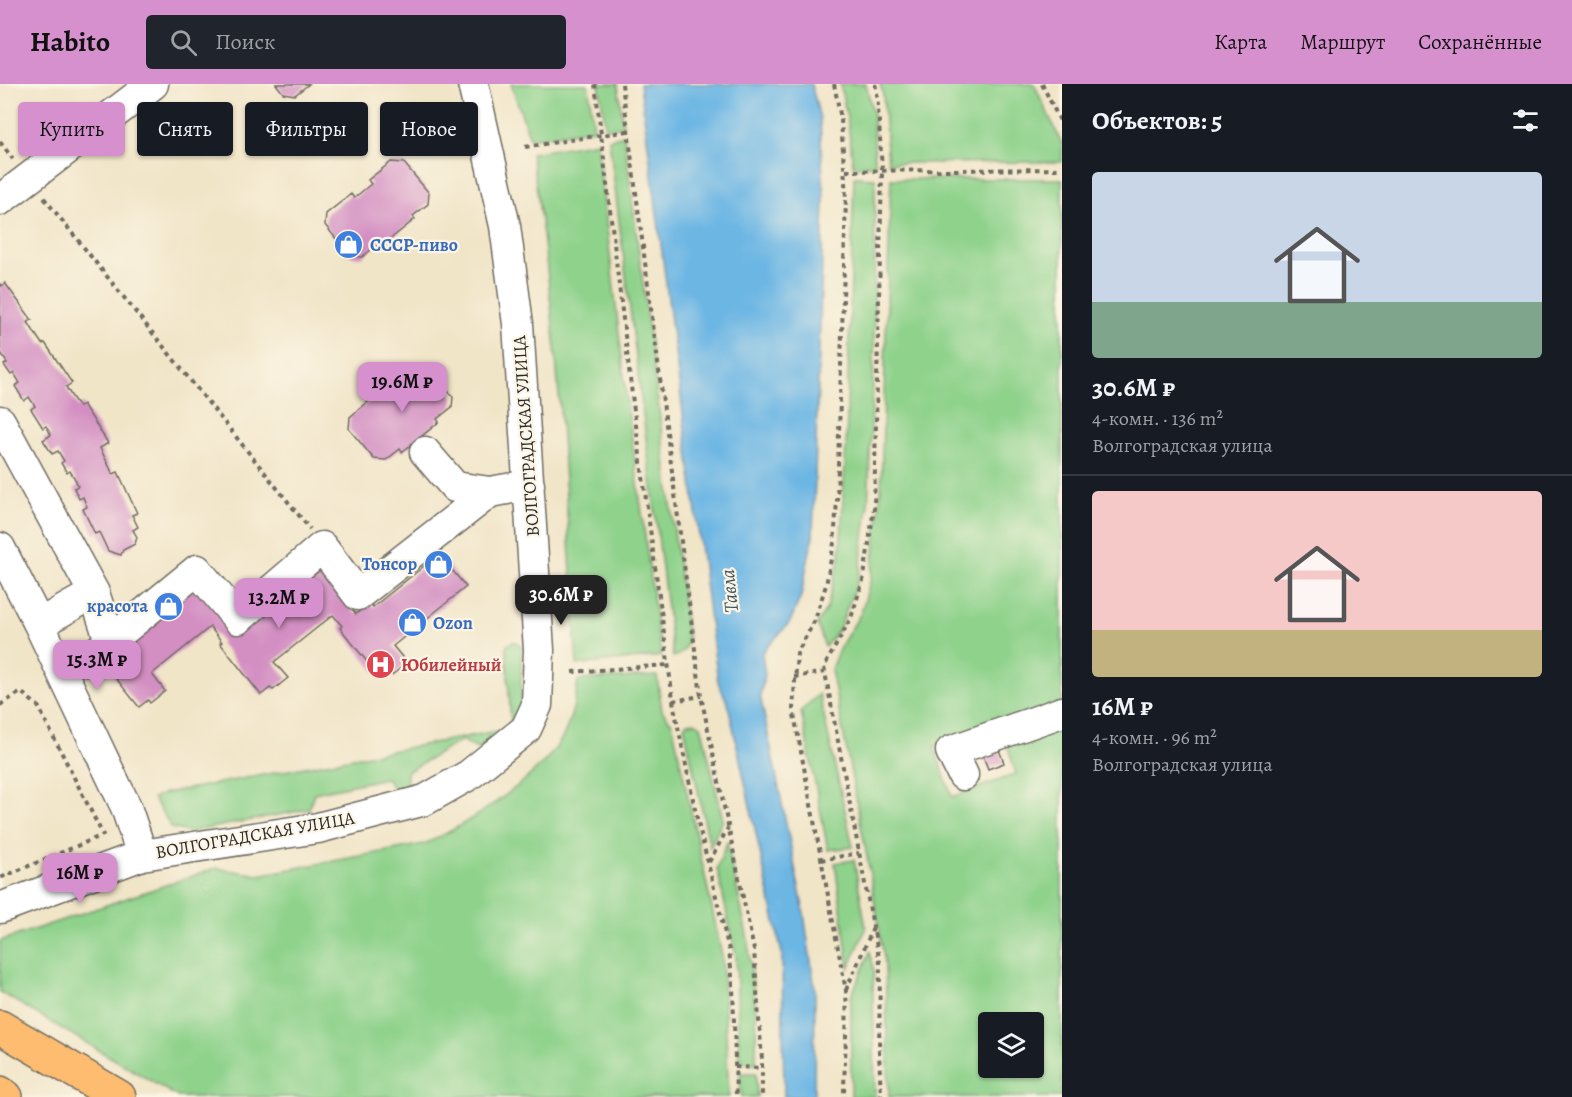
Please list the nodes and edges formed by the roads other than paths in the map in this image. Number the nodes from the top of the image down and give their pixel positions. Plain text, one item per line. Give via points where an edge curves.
1 (153, 84) edge
2 (473, 84) edge
3 (0, 200) edge
4 (0, 420) edge
5 (425, 452) dead end
6 (529, 485) junction
7 (490, 492) junction
8 (0, 548) edge
9 (94, 593) junction
10 (39, 624) junction
11 (110, 641) junction
12 (87, 660) dead end
13 (1062, 712) edge
14 (963, 775) dead end
15 (142, 855) junction
16 (0, 908) edge
17 (0, 1027) edge
18 (0, 1094) edge
19 (5, 1097) edge
20 (119, 1097) edge

1 - 3 street
2 - 6 street, ВОЛГОГРАДСКАЯ УЛИЦА via 505,226 518,324
4 - 9 street
5 - 7 street via 454,487
6 - 7 street
6 - 15 street, ВОЛГОГРАДСКАЯ УЛИЦА via 539,650 537,705 526,729 469,775 425,801 318,828
7 - 11 street via 358,595 322,547 238,619 197,570
8 - 10 street
9 - 10 street
9 - 11 street
10 - 15 street via 126,807
11 - 12 street
13 - 14 street via 951,751
15 - 16 street, ВОЛГОГРАДСКАЯ УЛИЦА
17 - 20 main road
18 - 19 main road

